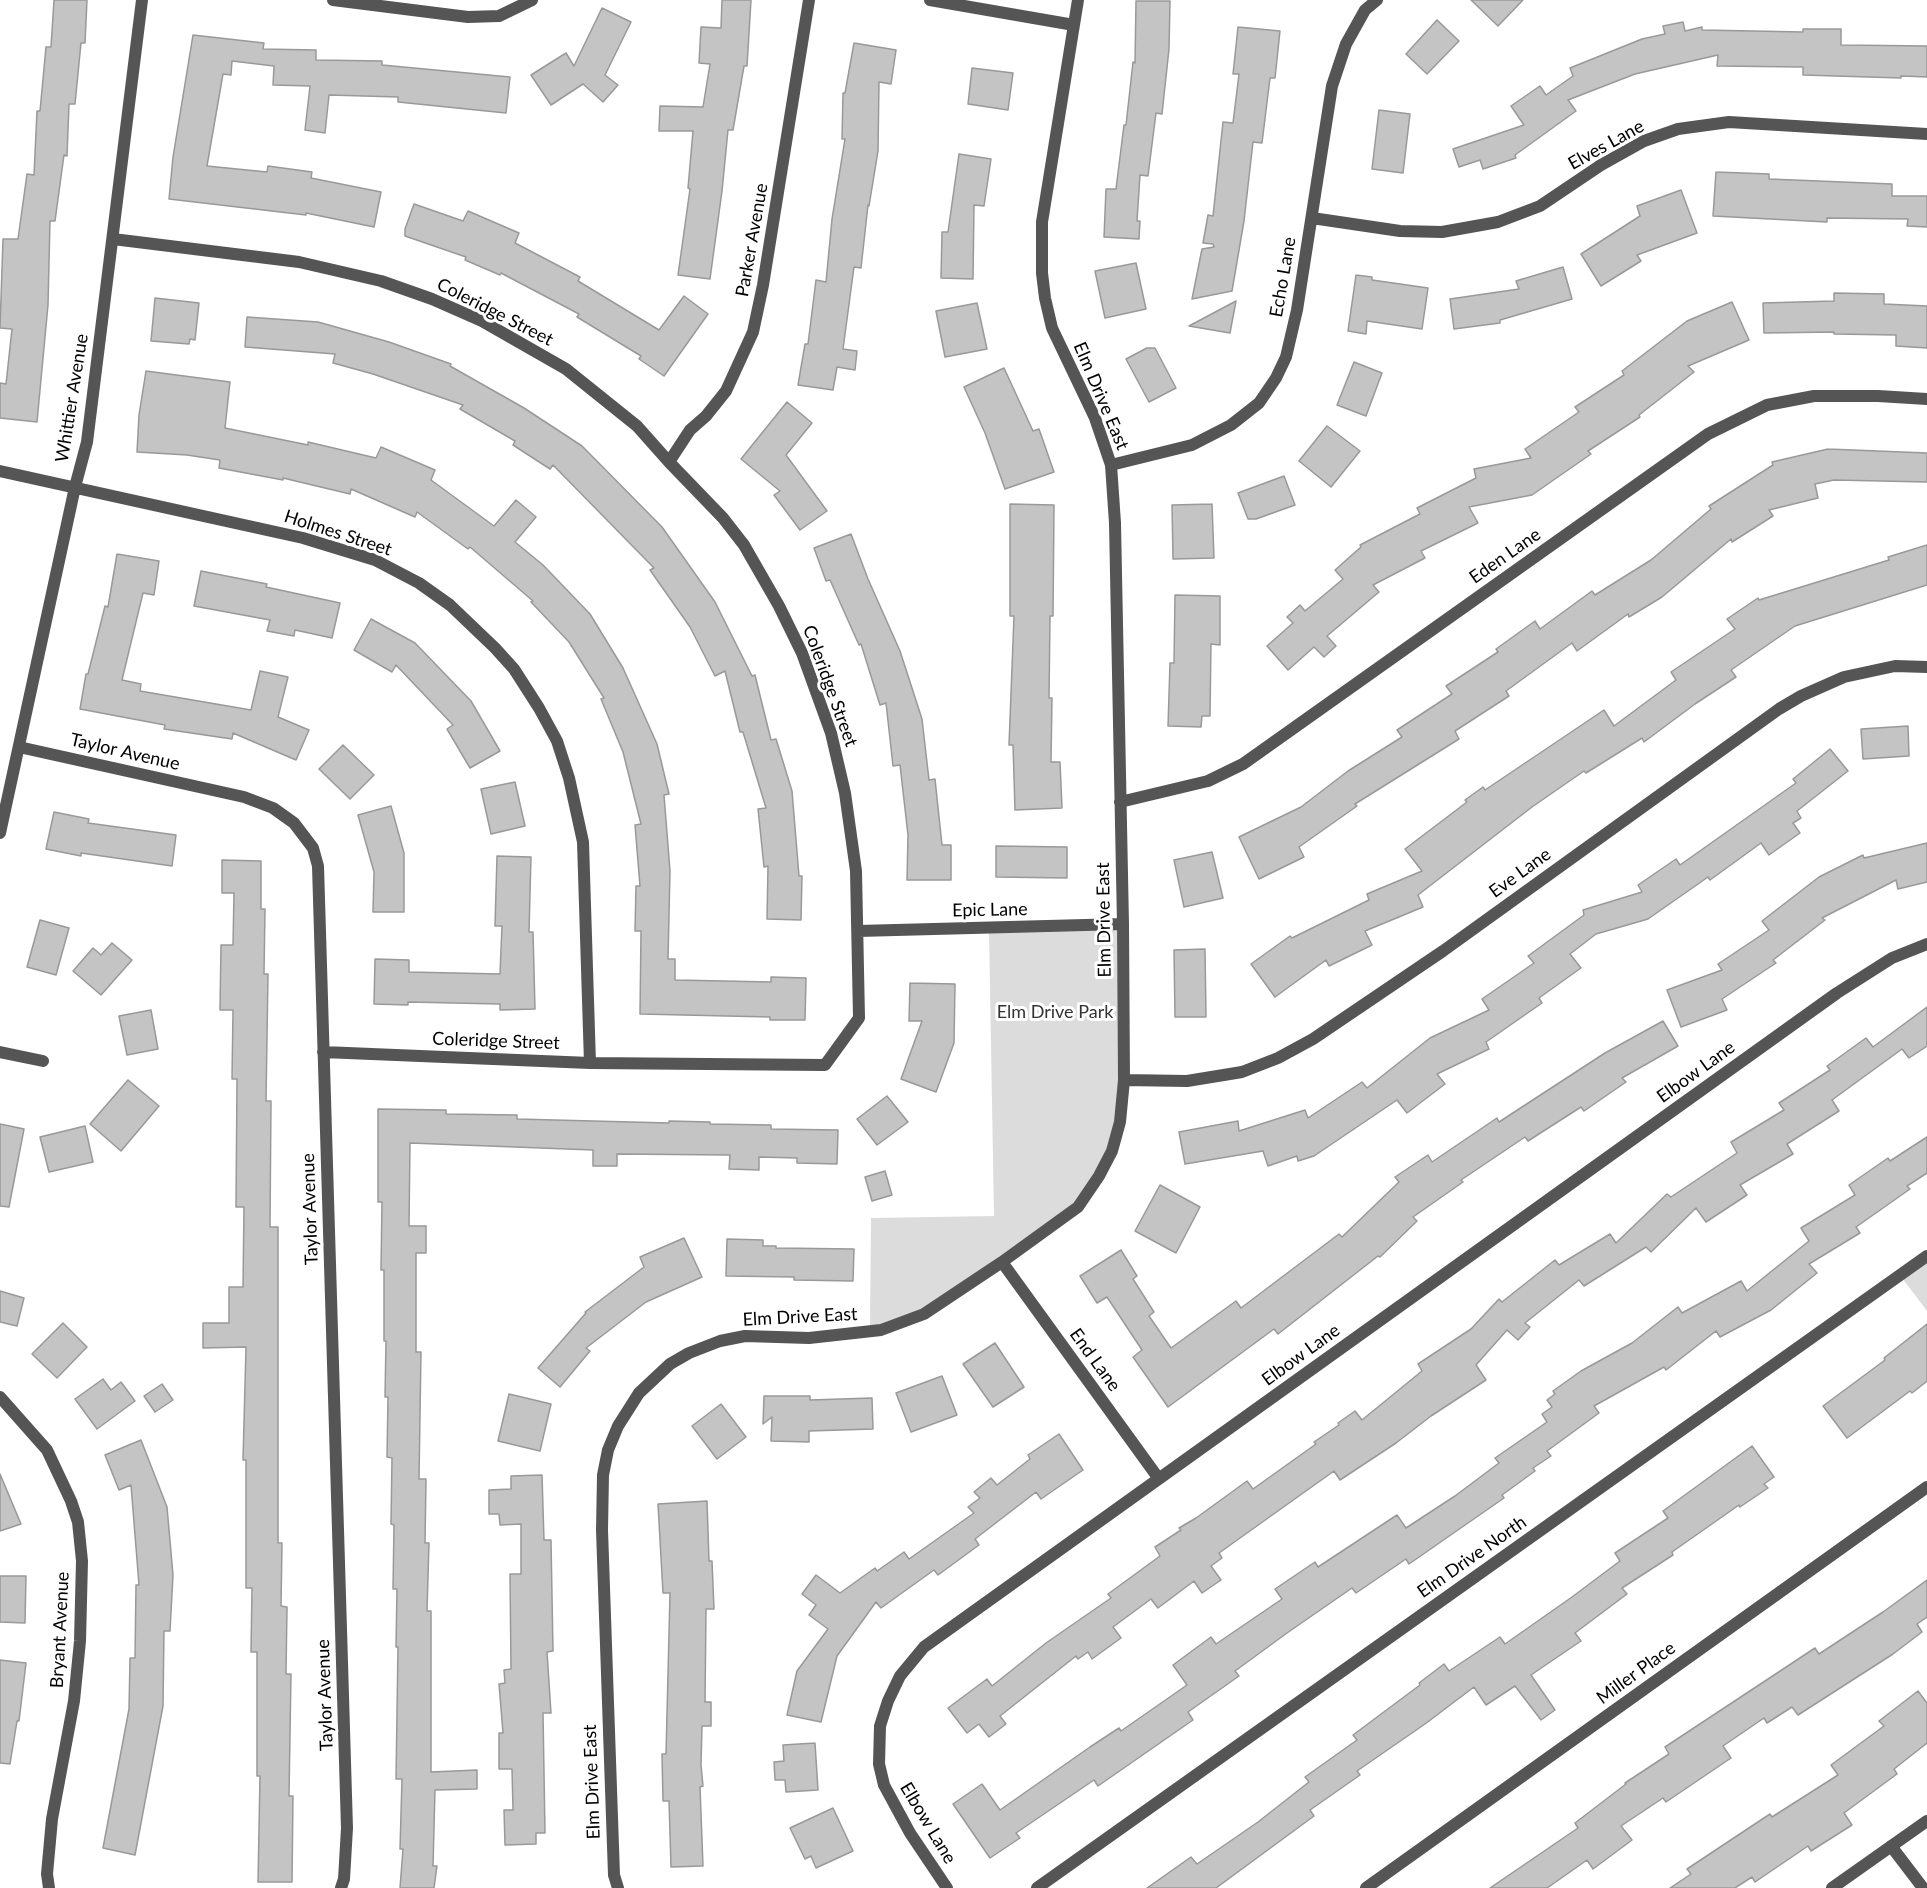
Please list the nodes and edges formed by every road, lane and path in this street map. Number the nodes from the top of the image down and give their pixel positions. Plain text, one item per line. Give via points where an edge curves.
1 (142, 0) edge
2 (333, 0) edge
3 (532, 0) edge
4 (809, 0) edge
5 (930, 0) edge
6 (1078, 0) edge
7 (1377, 0) edge
8 (1074, 25) junction
9 (1927, 134) edge
10 (1311, 218) junction
11 (113, 239) junction
12 (1927, 399) edge
13 (669, 462) junction
14 (1111, 465) junction
15 (0, 471) edge
16 (75, 487) junction
17 (1927, 667) edge
18 (19, 747) junction
19 (1120, 802) junction
20 (0, 833) edge
21 (1123, 924) junction
22 (858, 931) junction
23 (1927, 944) edge
24 (0, 1052) edge
25 (323, 1052) junction
26 (43, 1061) dead end
27 (590, 1063) junction
28 (1124, 1080) junction
29 (1927, 1256) edge
30 (1002, 1262) junction
31 (0, 1397) edge
32 (1158, 1479) junction
33 (1927, 1487) edge
34 (1927, 1821) edge
35 (1891, 1846) junction
36 (49, 1888) edge
37 (341, 1888) edge
38 (618, 1888) edge
39 (947, 1888) edge
40 (1037, 1888) edge
41 (1366, 1888) edge
42 (1832, 1888) edge
43 (1923, 1888) edge

1 - 11 street, Whittier Avenue
2 - 3 street via 468,17 499,16
4 - 13 street, Parker Avenue via 764,285 753,332 726,391 690,430
5 - 8 street
6 - 8 street, Elm Drive East
7 - 10 street, Echo Lane via 1365,10 1346,44 1332,86
8 - 14 street, Elm Drive East via 1042,222 1042,273 1052,328 1095,418
9 - 10 street, Elves Lane via 1719,123 1678,129 1644,141 1540,206 1498,222 1442,232 1400,231
10 - 14 street, Echo Lane via 1286,357 1259,403 1231,425 1192,445
11 - 13 street, Coleridge Street via 299,262 381,280 432,299 482,321 566,369 637,426
11 - 16 street, Whittier Avenue via 87,442
12 - 19 street, Eden Lane via 1814,396 1767,405 1708,434 1243,764 1208,781
13 - 22 street, Coleridge Street via 744,545 802,653 831,733 845,793 856,872
14 - 19 street, Elm Drive East
15 - 16 street, Holmes Street
16 - 18 street, Whittier Avenue
16 - 27 street, Holmes Street via 303,538 375,560 450,605 514,669 556,741 569,778 583,842
17 - 28 street, Eve Lane via 1895,666 1844,677 1779,709 1443,951 1313,1039 1278,1058 1242,1072 1187,1081
18 - 20 street, Whittier Avenue
18 - 25 street, Taylor Avenue via 244,797 273,808 294,823 313,848 318,866
19 - 21 street, Elm Drive East
21 - 22 street, Epic Lane
21 - 28 street, Elm Drive East
22 - 27 street, Coleridge Street via 859,1018 825,1065
23 - 32 street, Elbow Lane via 1892,958 1837,993
24 - 26 street
25 - 27 street, Coleridge Street
25 - 37 street, Taylor Avenue via 346,1828
28 - 30 street, Elm Drive East via 1120,1122 1112,1151 1099,1176 1078,1207
29 - 40 street, Elm Drive North
30 - 32 street, End Lane
30 - 38 street, Elm Drive East via 924,1314 882,1330 809,1338 745,1336 689,1353 670,1364 639,1393 618,1425 603,1475 602,1530 614,1875
31 - 36 street, Bryant Avenue via 47,1450 78,1522 82,1561 74,1701 52,1819
32 - 39 street, Elbow Lane via 924,1647 900,1676 880,1726 879,1764 884,1785 910,1833
33 - 41 street, Miller Place
34 - 35 street
35 - 42 street
35 - 43 street

